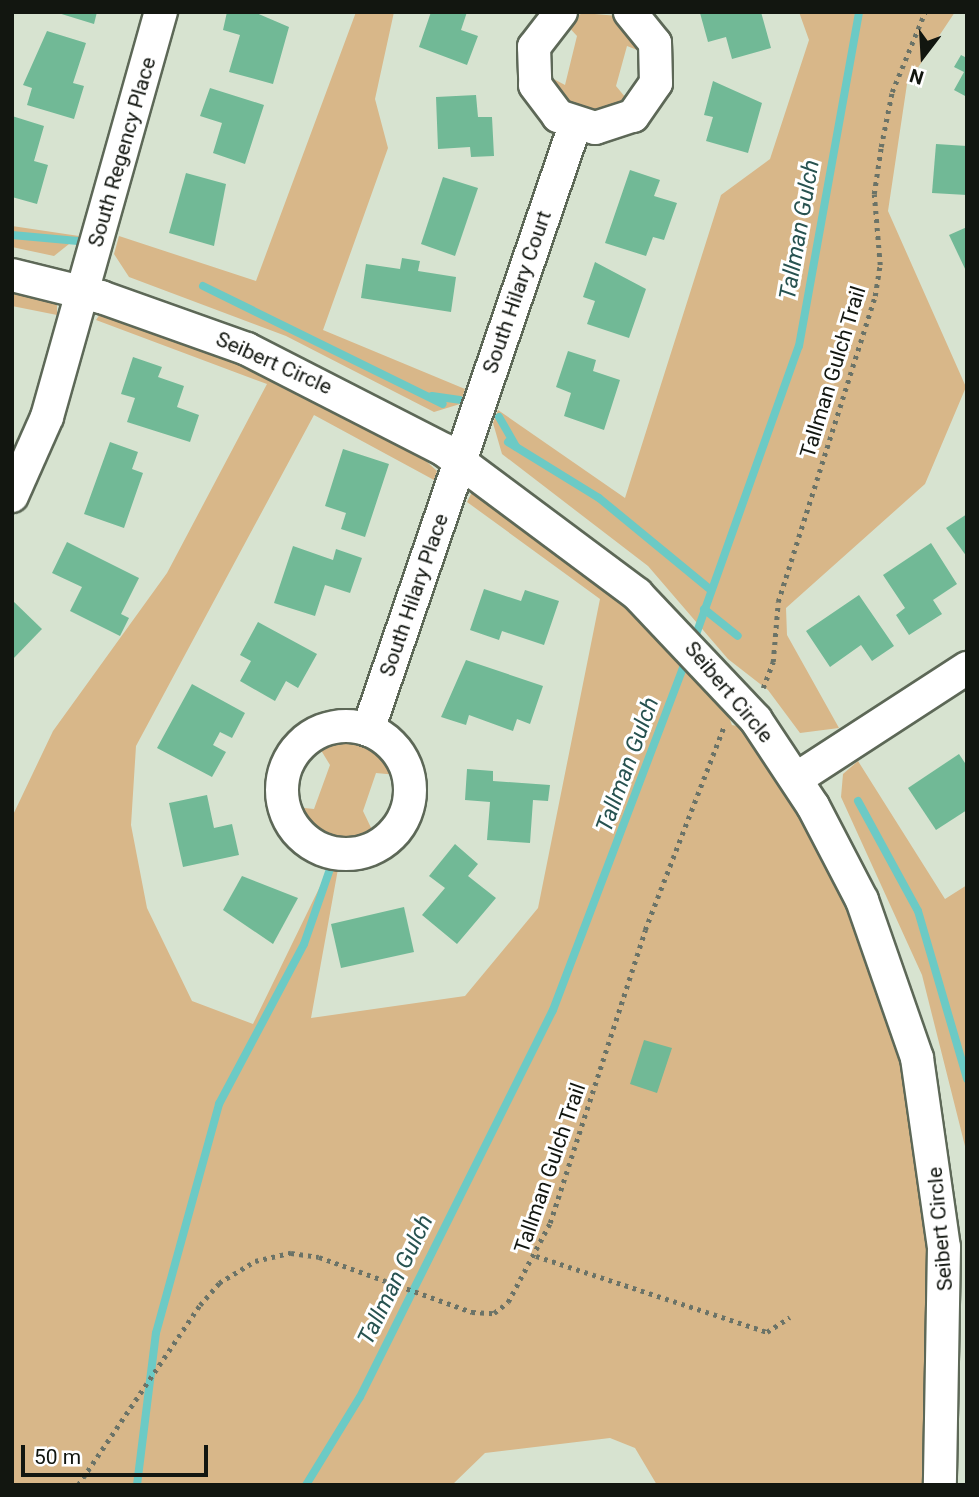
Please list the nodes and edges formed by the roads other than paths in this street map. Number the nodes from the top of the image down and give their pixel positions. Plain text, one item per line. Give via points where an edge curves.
1 (161, 12) edge
2 (561, 12) edge
3 (630, 12) edge
4 (575, 125) junction
5 (12, 275) edge
6 (83, 293) junction
7 (460, 460) junction
8 (12, 496) edge
9 (967, 668) edge
10 (368, 730) junction
11 (796, 779) junction
12 (954, 1202) edge
13 (940, 1485) edge

1 - 6 street, South Regency Place
2 - 4 street via 538,38 533,76 544,102
3 - 4 street via 650,33 658,52 653,93 641,109 615,125
4 - 7 street, South Hilary Court
5 - 6 street, Seibert Circle
6 - 7 street, Seibert Circle via 304,374
6 - 8 street, South Regency Place via 37,446
7 - 10 street, South Hilary Place
7 - 11 street, Seibert Circle via 575,542 662,617 720,678
9 - 11 street
10 - 10 street via 321,732 287,765 286,812 302,836 323,850 348,854 372,849 406,813 410,788 404,764 390,743
11 - 12 street, Seibert Circle via 862,900 893,980
12 - 13 street, Seibert Circle

